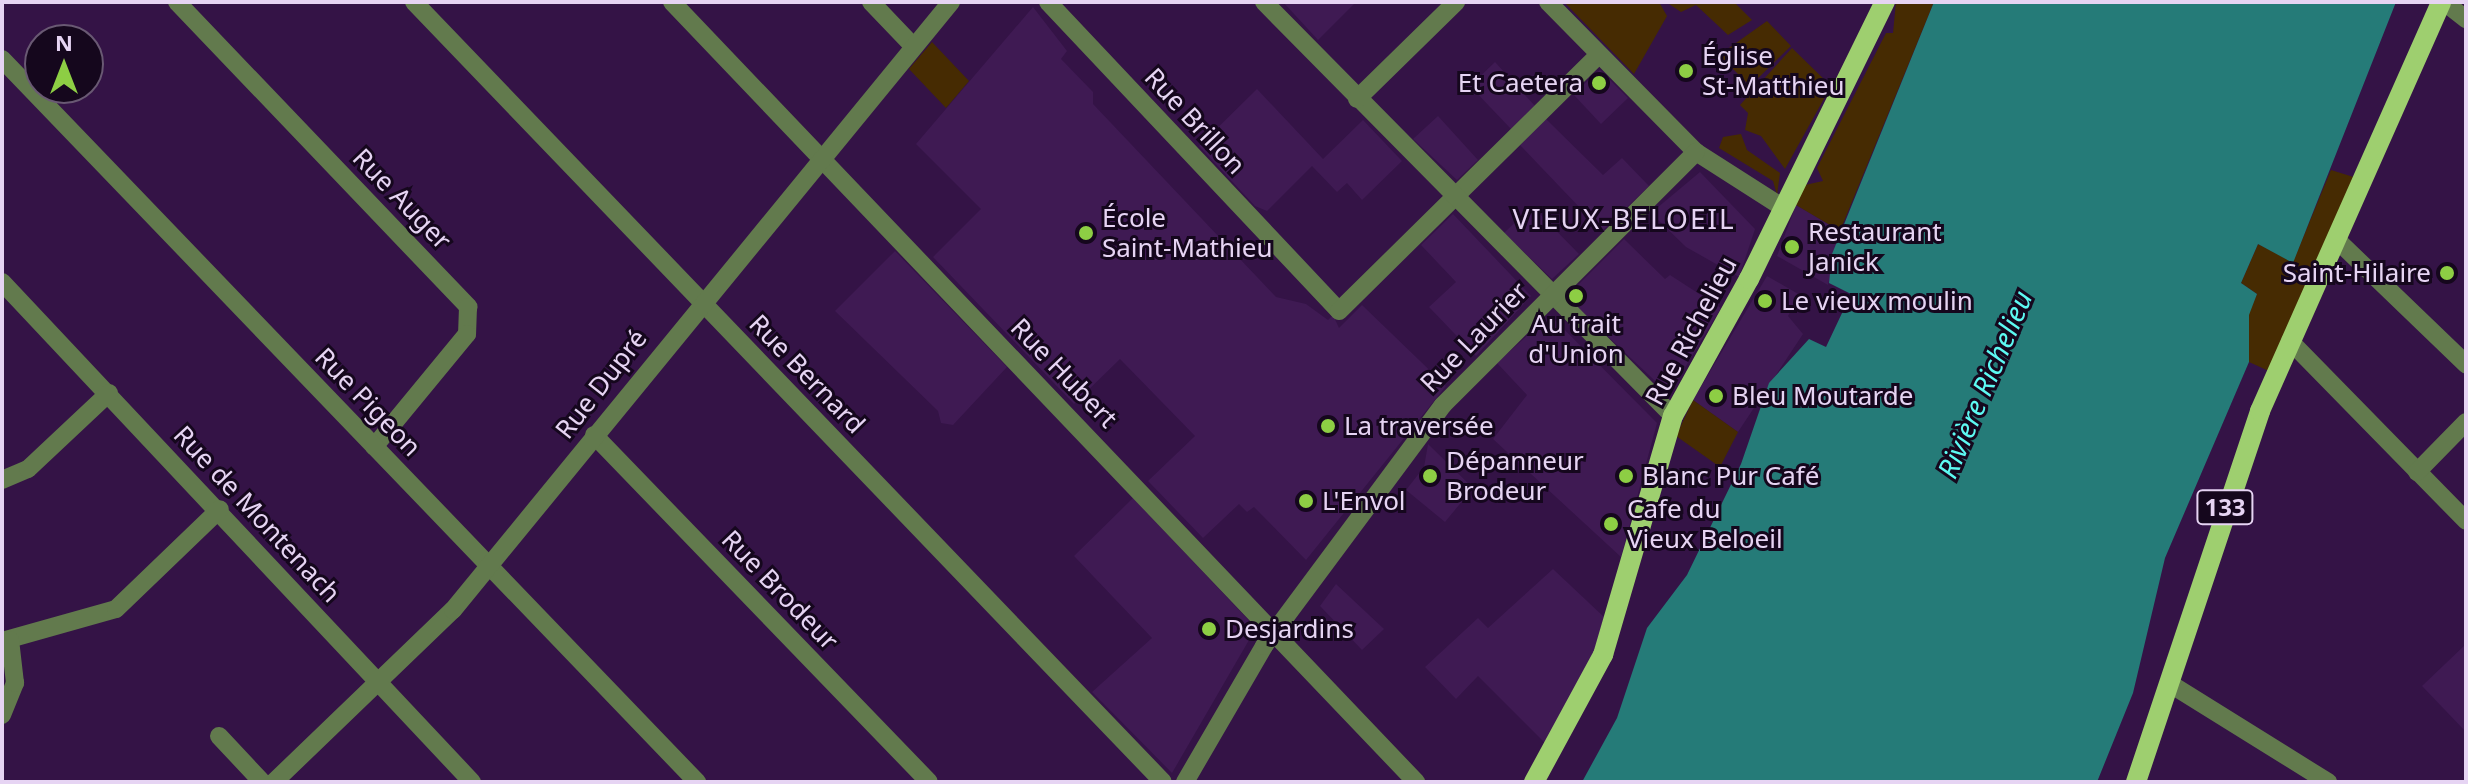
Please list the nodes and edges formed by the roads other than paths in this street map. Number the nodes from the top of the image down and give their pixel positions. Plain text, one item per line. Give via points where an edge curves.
1 (177, 2) edge
2 (414, 2) edge
3 (672, 2) edge
4 (871, 2) edge
5 (951, 2) edge
6 (1048, 2) edge
7 (1456, 2) edge
8 (1548, 2) edge
9 (1885, 2) edge
10 (2443, 2) edge
11 (1266, 3) edge
12 (2466, 19) edge
13 (913, 46) junction
14 (1599, 55) junction
15 (2, 59) edge
16 (1357, 99) junction
17 (1696, 152) junction
18 (819, 155) junction
19 (1453, 198) junction
20 (1782, 207) junction
21 (2338, 241) junction
22 (2, 282) edge
23 (1549, 297) junction
24 (700, 300) junction
25 (2290, 341) junction
26 (2466, 364) edge
27 (109, 393) junction
28 (1673, 416) junction
29 (2466, 422) edge
30 (594, 435) junction
31 (374, 447) junction
32 (2417, 472) junction
33 (2, 480) edge
34 (220, 509) junction
35 (2466, 521) edge
36 (488, 565) junction
37 (1275, 631) junction
38 (6, 641) edge
39 (379, 684) junction
40 (2172, 685) junction
41 (2, 715) edge
42 (219, 736) dead end
43 (262, 782) edge
44 (274, 782) edge
45 (472, 782) edge
46 (697, 782) edge
47 (929, 782) edge
48 (1163, 782) edge
49 (1185, 782) edge
50 (1416, 782) edge
51 (1534, 782) edge
52 (2136, 782) edge
53 (2328, 782) edge

1 - 31 street, Rue Auger via 468,307 467,334
2 - 24 street, Rue Bernard
3 - 18 street, Rue Hubert
4 - 13 street
5 - 13 street, Rue Dupré
6 - 19 street, Rue Brillon via 1339,311
7 - 16 street
8 - 14 street
9 - 20 main road, Rue Richelieu
10 - 12 street
10 - 21 main road, 133
11 - 16 street
13 - 18 street, Rue Dupré
14 - 17 street
14 - 19 street
15 - 31 street, Rue Pigeon
16 - 19 street
17 - 20 street
17 - 23 street, Rue Laurier
18 - 24 street, Rue Dupré
18 - 37 street, Rue Hubert
19 - 23 street
20 - 28 main road, Rue Richelieu
21 - 25 main road, 133
21 - 26 street
22 - 27 street, Rue de Montenach
23 - 28 street
23 - 37 street, Rue Laurier via 1443,405
24 - 30 street, Rue Dupré
24 - 48 street, Rue Bernard
25 - 32 street
25 - 40 main road, 133 via 2229,496
27 - 33 street via 28,469
27 - 34 street, Rue de Montenach
28 - 51 main road, Rue Richelieu via 1603,655
29 - 32 street
30 - 36 street, Rue Dupré
30 - 47 street, Rue Brodeur
31 - 36 street, Rue Pigeon
32 - 35 street
34 - 38 street via 116,609
34 - 39 street, Rue de Montenach
36 - 39 street, Rue Dupré
36 - 46 street, Rue Pigeon
37 - 49 street, Rue Laurier
37 - 50 street, Rue Hubert
38 - 41 street via 15,683
39 - 44 street, Rue Dupré
39 - 45 street, Rue de Montenach
40 - 52 main road, 133
40 - 53 street
42 - 43 street

